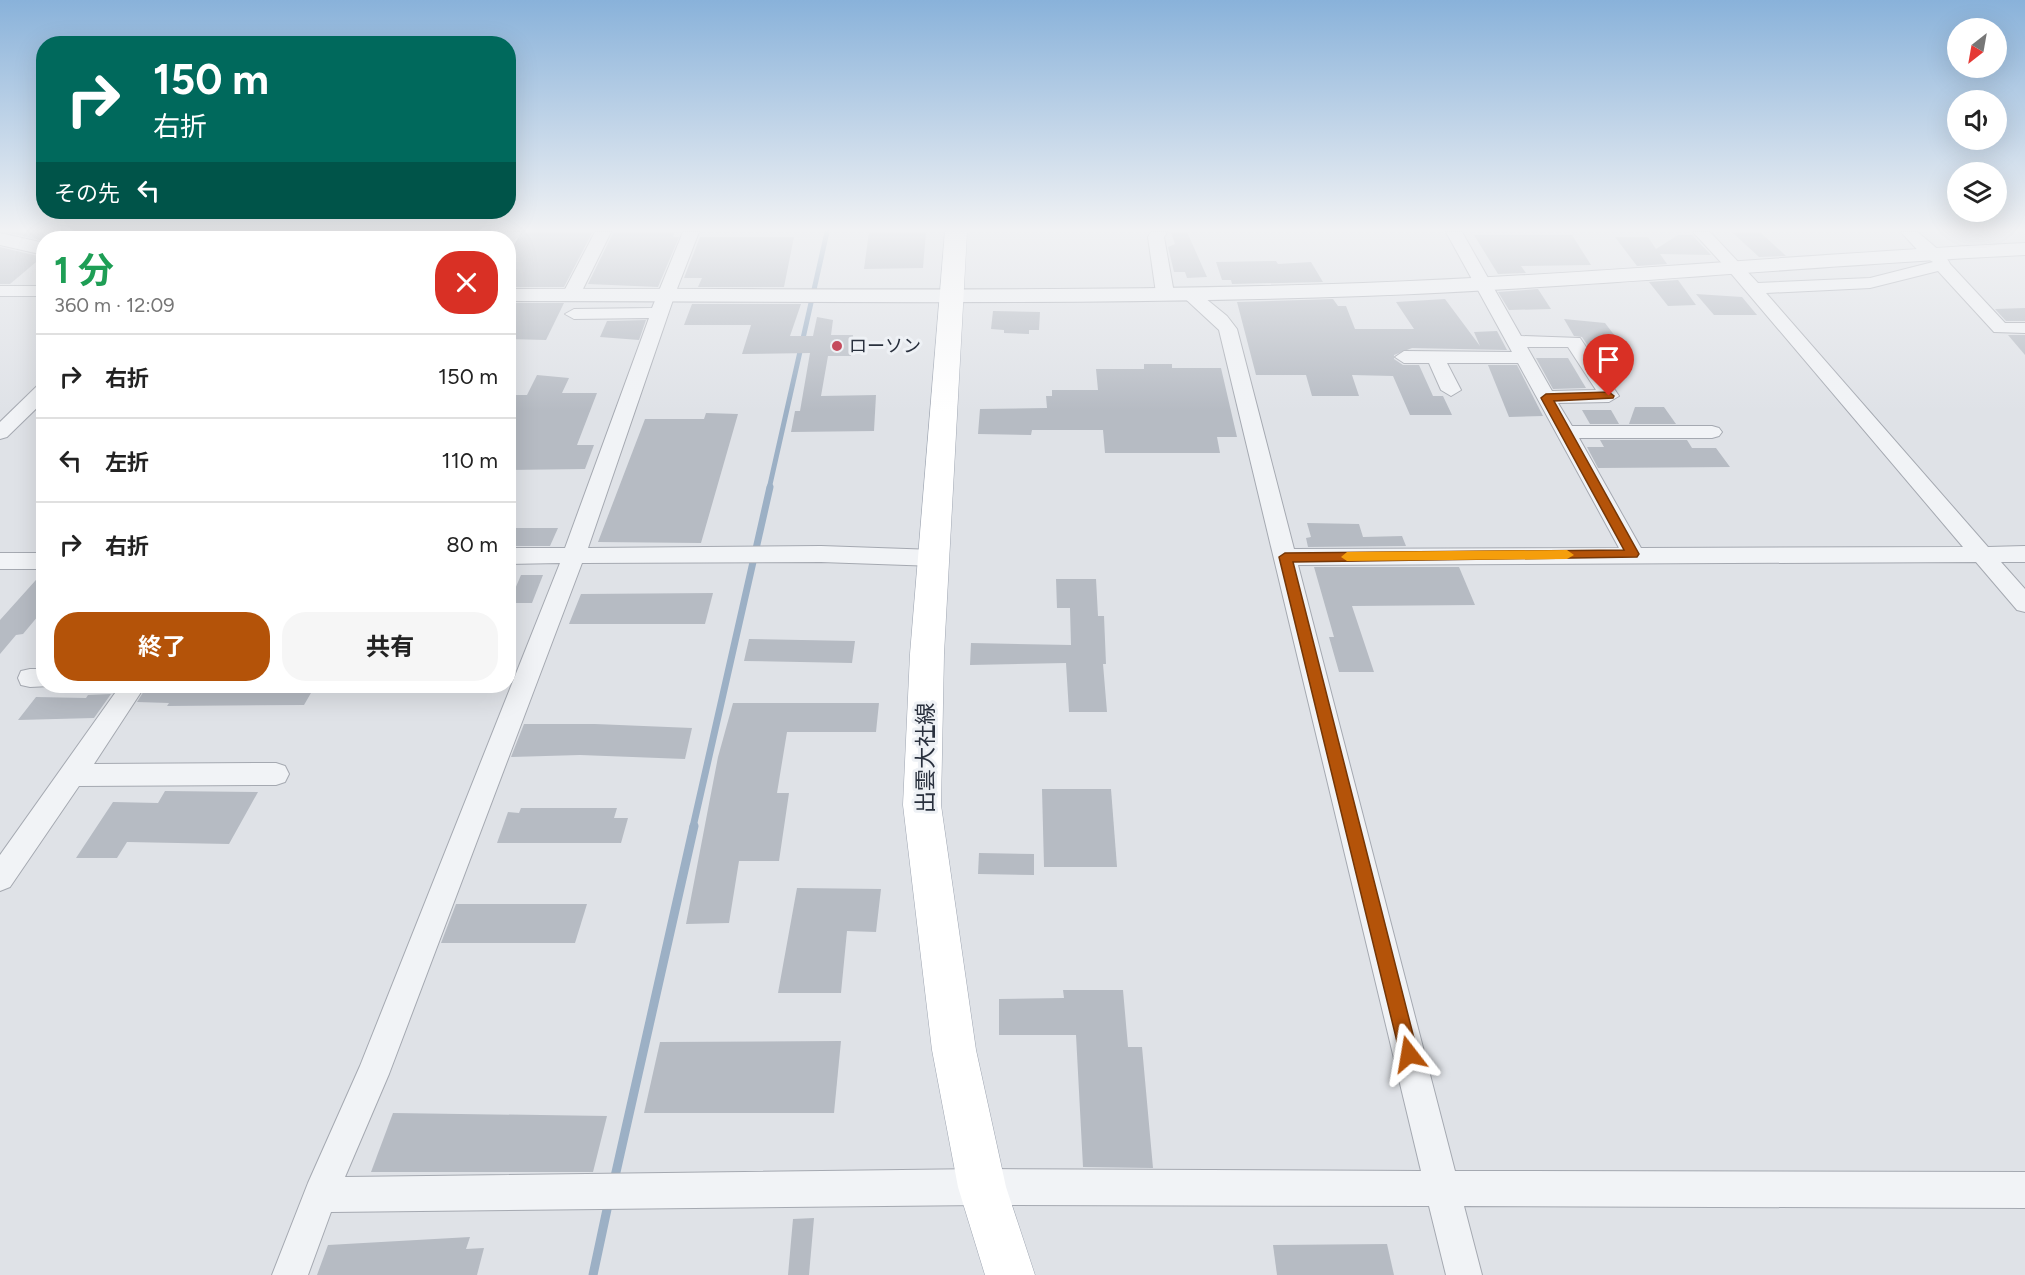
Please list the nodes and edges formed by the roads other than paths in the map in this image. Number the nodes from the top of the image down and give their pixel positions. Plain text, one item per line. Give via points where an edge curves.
1 (577, 292) edge
2 (668, 292) edge
3 (1262, 292) edge
4 (1488, 292) edge
5 (1756, 292) edge
6 (1966, 292) edge
7 (1165, 293) joint
8 (952, 294) junction
9 (1188, 294) junction
10 (516, 296) edge
11 (572, 304) junction
12 (663, 304) junction
13 (2025, 328) edge
14 (1519, 349) junction
15 (1404, 357) dead end
16 (1436, 357) junction
17 (1451, 390) dead end
18 (36, 398) edge
19 (1546, 398) junction
20 (1565, 432) junction
21 (1712, 432) dead end
22 (0, 433) edge
23 (1633, 554) junction
24 (1981, 554) junction
25 (2025, 554) edge
26 (574, 555) junction
27 (516, 556) edge
28 (1285, 557) junction
29 (935, 558) junction
30 (0, 561) edge
31 (36, 561) edge
32 (2025, 604) edge
33 (128, 693) edge
34 (276, 774) dead end
35 (71, 775) junction
36 (0, 878) edge
37 (982, 1187) junction
38 (1443, 1189) junction
39 (2025, 1190) edge
40 (320, 1195) junction
41 (290, 1275) edge
42 (1010, 1275) edge
43 (1464, 1275) edge

1 - 11 street
2 - 12 street
3 - 9 street
4 - 14 street
5 - 24 street
6 - 13 street via 2000,328
7 - 8 street
7 - 9 street
8 - 12 street
8 - 29 main road, 出雲大社線
9 - 28 street via 1228,329
10 - 11 street
11 - 12 street
12 - 26 street
14 - 16 street
14 - 19 street
14 - 19 street via 1574,342 1609,396
15 - 16 street
16 - 17 street
18 - 22 street
19 - 20 street
20 - 21 street
20 - 23 street
23 - 24 street
23 - 28 street
24 - 25 street
24 - 32 street
26 - 27 street
26 - 29 street via 821,554
26 - 40 street via 373,1074
28 - 38 street
29 - 37 main road, 出雲大社線 via 922,805 954,1050
30 - 31 street
33 - 35 street
34 - 35 street
35 - 36 street
37 - 38 street
37 - 40 street
37 - 42 main road, 出雲大社線
38 - 39 street
38 - 43 street
40 - 41 street

